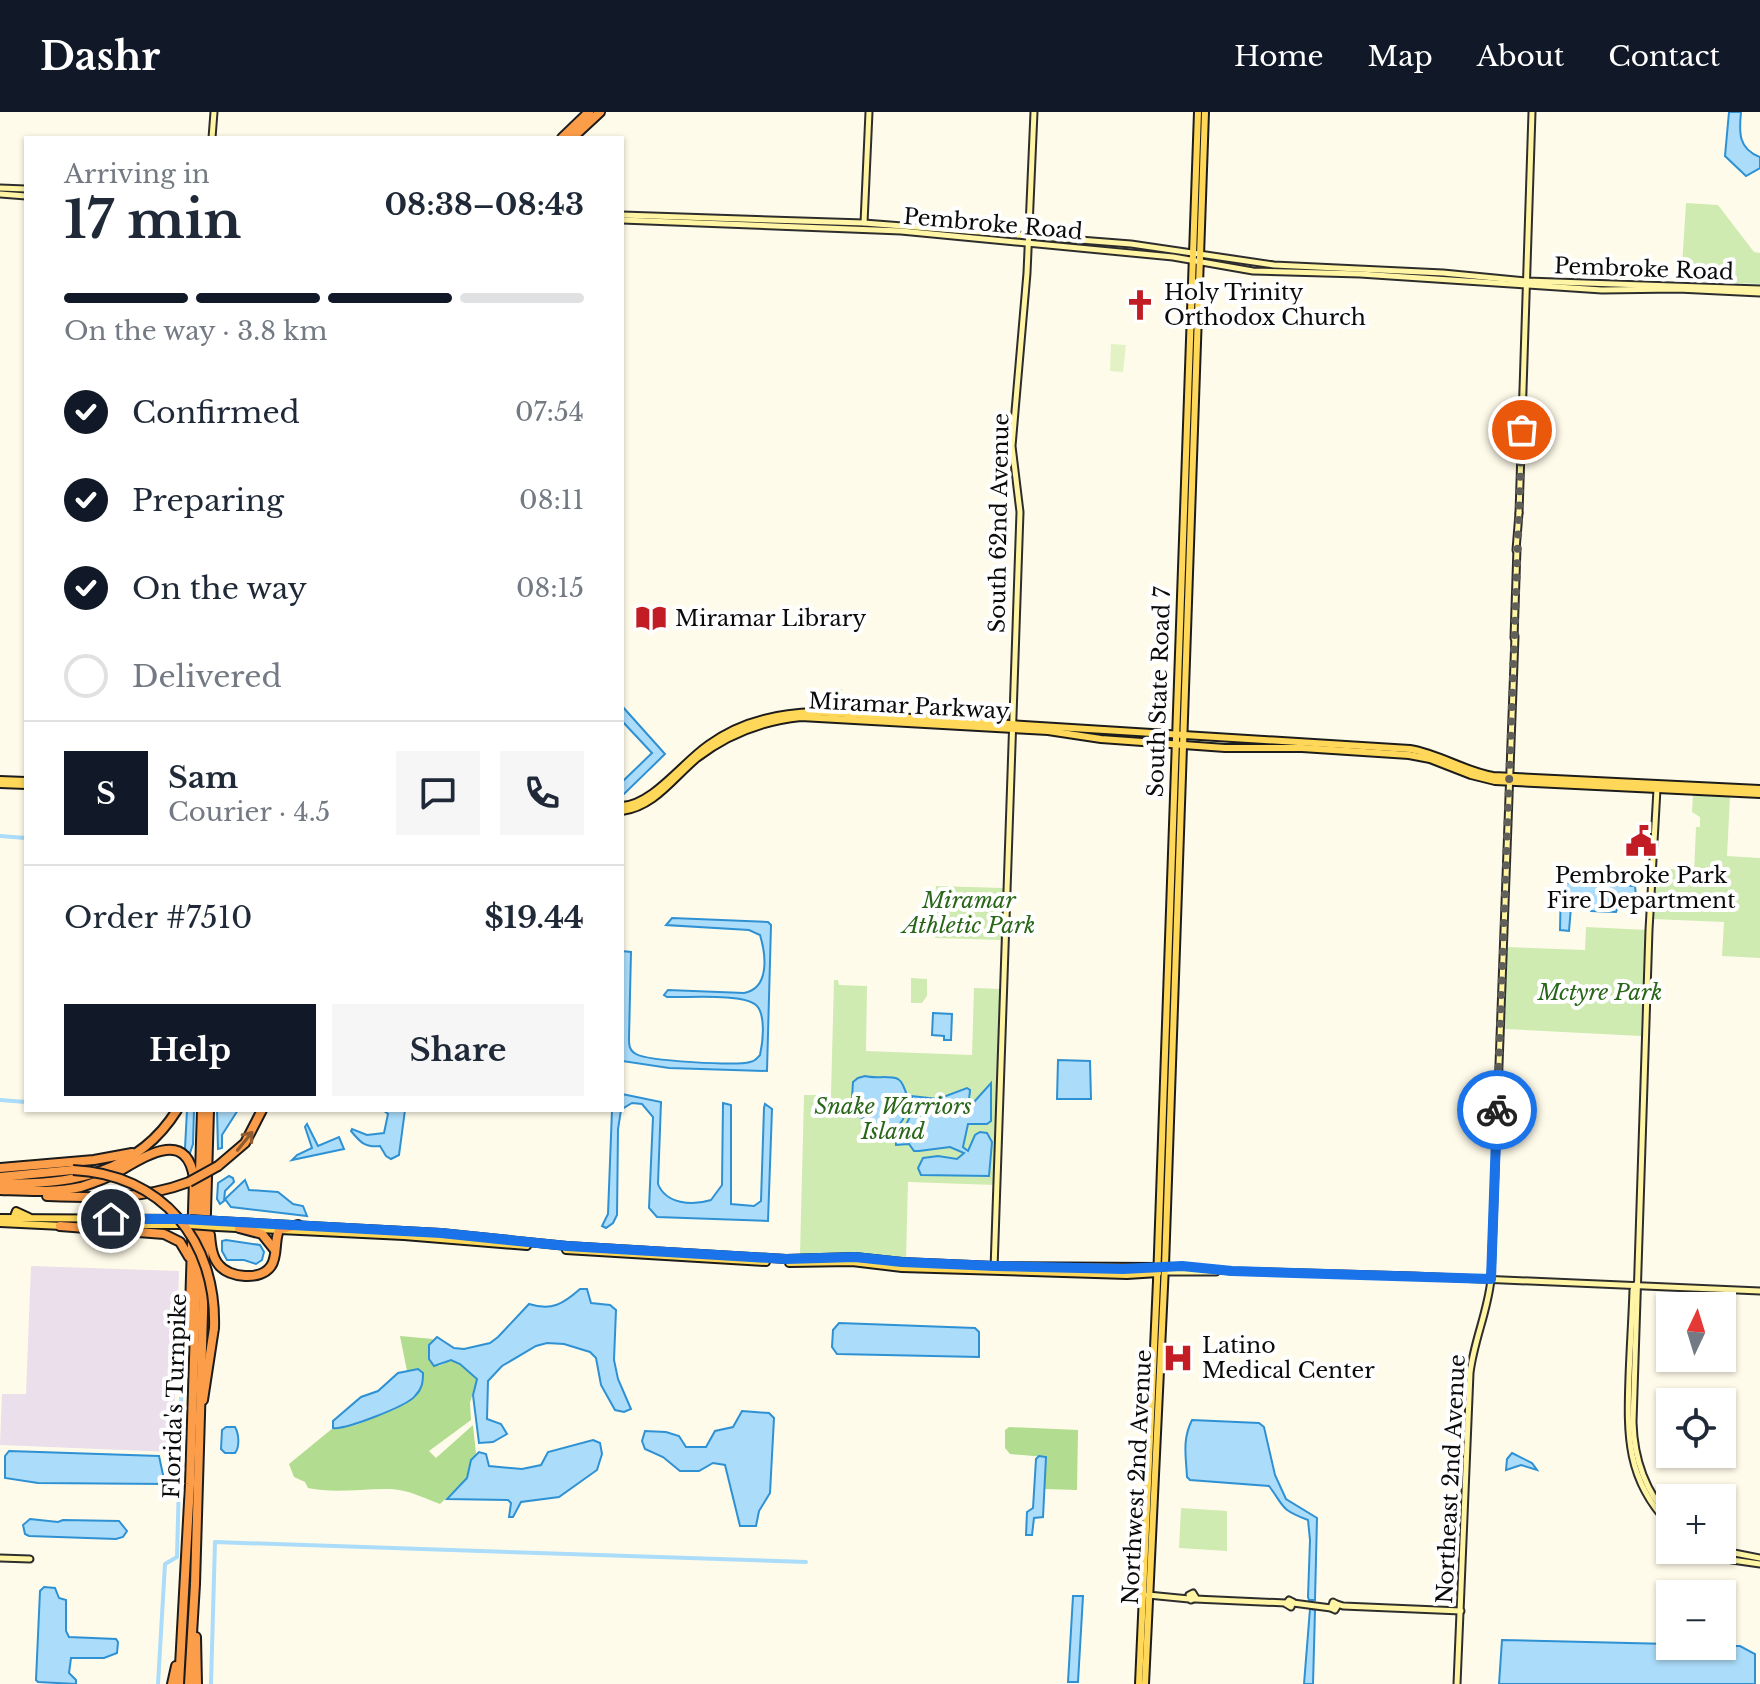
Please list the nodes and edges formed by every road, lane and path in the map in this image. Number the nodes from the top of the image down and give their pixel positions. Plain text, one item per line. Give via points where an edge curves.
1 (214, 112) edge
2 (589, 112) edge
3 (600, 112) edge
4 (869, 112) edge
5 (1034, 112) edge
6 (1198, 112) edge
7 (1205, 112) edge
8 (1532, 112) edge
9 (1202, 123) junction
10 (212, 136) edge
11 (564, 136) edge
12 (574, 136) edge
13 (0, 188) edge
14 (24, 189) edge
15 (0, 194) edge
16 (24, 196) edge
17 (624, 219) edge
18 (624, 219) edge
19 (726, 221) junction
20 (864, 226) junction
21 (947, 230) junction
22 (901, 231) junction
23 (1029, 239) junction
24 (1111, 243) junction
25 (1072, 247) junction
26 (1197, 257) junction
27 (1360, 272) junction
28 (1444, 276) junction
29 (1527, 283) junction
30 (1593, 283) junction
31 (1625, 284) junction
32 (1573, 288) junction
33 (1602, 290) junction
34 (1749, 290) junction
35 (1760, 291) edge
36 (1189, 363) junction
37 (1196, 377) junction
38 (1191, 418) junction
39 (1184, 583) junction
40 (923, 719) junction
41 (904, 722) junction
42 (1012, 727) junction
43 (1179, 740) junction
44 (1305, 743) junction
45 (1263, 748) junction
46 (1426, 752) junction
47 (1391, 753) junction
48 (1451, 761) junction
49 (1440, 762) junction
50 (1510, 779) junction
51 (0, 782) edge
52 (24, 783) edge
53 (1658, 786) junction
54 (1703, 786) junction
55 (1711, 792) junction
56 (1760, 792) edge
57 (624, 808) edge
58 (624, 809) edge
59 (1175, 852) junction
60 (1171, 964) junction
61 (175, 1112) edge
62 (202, 1112) edge
63 (209, 1112) edge
64 (261, 1112) edge
65 (1166, 1142) junction
66 (0, 1168) edge
67 (0, 1175) edge
68 (0, 1183) edge
69 (0, 1192) edge
70 (206, 1219) junction
71 (0, 1221) edge
72 (190, 1222) junction
73 (218, 1224) junction
74 (298, 1225) junction
75 (60, 1226) junction
76 (239, 1228) junction
77 (279, 1230) junction
78 (275, 1252) junction
79 (191, 1266) junction
80 (994, 1268) junction
81 (1161, 1270) junction
82 (1491, 1279) junction
83 (1636, 1284) junction
84 (1759, 1290) edge
85 (193, 1394) junction
86 (200, 1413) junction
87 (1656, 1499) edge
88 (1656, 1508) edge
89 (1736, 1555) edge
90 (0, 1558) edge
91 (30, 1559) dead end
92 (1736, 1560) edge
93 (1760, 1561) edge
94 (195, 1584) junction
95 (1145, 1594) junction
96 (1461, 1611) junction
97 (180, 1646) junction
98 (172, 1684) edge
99 (179, 1684) edge
100 (189, 1684) edge
101 (197, 1684) edge
102 (1139, 1684) edge
103 (1145, 1684) edge
104 (1457, 1684) edge

1 - 10 street
2 - 11 highway
3 - 12 highway
4 - 20 street
5 - 23 street, South 62nd Avenue
6 - 9 main road, South State Road 7
7 - 9 main road, South State Road 7
8 - 29 street, Northeast 2nd Avenue
9 - 26 main road, South State Road 7
13 - 14 street
15 - 16 street
17 - 19 street, Pembroke Road
18 - 19 street, Pembroke Road
19 - 20 street, Pembroke Road
19 - 20 street, Pembroke Road
20 - 21 street, Pembroke Road
20 - 22 street, Pembroke Road
21 - 22 street
21 - 23 street, Pembroke Road
22 - 23 street, Pembroke Road
23 - 24 street, Pembroke Road
23 - 25 street, Pembroke Road
23 - 42 street, South 62nd Avenue via 1012,446 1020,512
24 - 25 street via 1104,248
24 - 26 street, Pembroke Road
25 - 26 street, Pembroke Road
26 - 27 street, Pembroke Road
26 - 27 street, Pembroke Road via 1253,271
26 - 36 main road, South State Road 7
26 - 37 main road, South State Road 7
27 - 28 street
27 - 28 street
28 - 29 street
28 - 29 street
29 - 30 street, Pembroke Road
29 - 32 street, Pembroke Road
29 - 50 street, Northeast 2nd Avenue
30 - 31 street, Pembroke Road
30 - 32 street
31 - 33 street
31 - 34 street, Pembroke Road
32 - 33 street, Pembroke Road
33 - 34 street, Pembroke Road
34 - 35 street
36 - 37 main road
36 - 38 main road, South State Road 7
37 - 38 main road, South State Road 7
38 - 39 main road, South State Road 7
38 - 39 main road, South State Road 7
39 - 43 main road, South State Road 7
39 - 43 main road, South State Road 7
40 - 41 main road
40 - 42 main road, Miramar Parkway
40 - 57 main road, Miramar Parkway via 815,712 764,718 709,743 645,799
41 - 42 main road, Miramar Parkway
41 - 58 main road, Miramar Parkway via 815,717 765,723 725,739 647,804
42 - 43 main road, Miramar Parkway
42 - 80 street, South 62nd Avenue
43 - 44 main road
43 - 45 main road
43 - 59 main road, South State Road 7
43 - 59 main road, South State Road 7
44 - 45 main road
44 - 46 main road
45 - 47 main road
46 - 47 main road
46 - 48 main road
47 - 49 main road
48 - 49 main road
48 - 50 main road
49 - 50 main road via 1483,779
50 - 53 main road
50 - 82 street, Northeast 2nd Avenue
51 - 52 main road
53 - 54 main road
53 - 55 main road
53 - 83 street
54 - 55 main road
54 - 56 main road
55 - 56 main road
59 - 60 main road, South State Road 7
59 - 60 main road, South State Road 7
60 - 65 main road, South State Road 7
60 - 65 main road
61 - 66 highway via 150,1140 127,1155
61 - 68 highway via 150,1143 105,1172 58,1181
62 - 85 highway, Florida's Turnpike
63 - 70 highway, Florida's Turnpike
69 -> 64 highway, bridge via 125,1197 158,1193 218,1166 245,1143
65 - 81 main road
65 - 81 main road
67 - 86 highway, bridge via 97,1173 126,1181 160,1200 179,1219 200,1250 214,1305
69 - 79 highway via 76,1188 154,1151 176,1152 193,1174
70 - 78 highway via 212,1252 228,1272 262,1274
70 - 86 highway, Florida's Turnpike
71 - 72 main road
71 - 75 main road
72 - 73 main road, bridge
72 - 75 main road
73 - 74 main road
73 - 76 main road
74 - 77 highway
74 - 80 main road via 567,1246
75 - 79 highway via 167,1235 182,1244
76 - 77 main road
76 - 78 highway via 266,1237
77 - 78 highway
77 - 80 main road via 786,1263
79 - 85 highway
80 - 81 main road
81 - 82 street
81 - 95 main road, Northwest 2nd Avenue
82 - 83 street
82 - 96 street, Northeast 2nd Avenue via 1470,1373
83 - 84 street
83 - 87 street via 1634,1445
83 - 88 street via 1629,1445 1641,1485
85 - 97 highway, Florida's Turnpike
86 - 94 highway, Florida's Turnpike
89 - 93 street
90 - 91 street
92 - 93 street
94 - 100 highway, Florida's Turnpike
94 - 101 highway
95 - 96 street
95 - 102 main road, Northwest 2nd Avenue
95 - 103 main road, Northwest 2nd Avenue
96 - 104 street, Northeast 2nd Avenue
97 - 98 highway
97 - 99 highway, Florida's Turnpike

